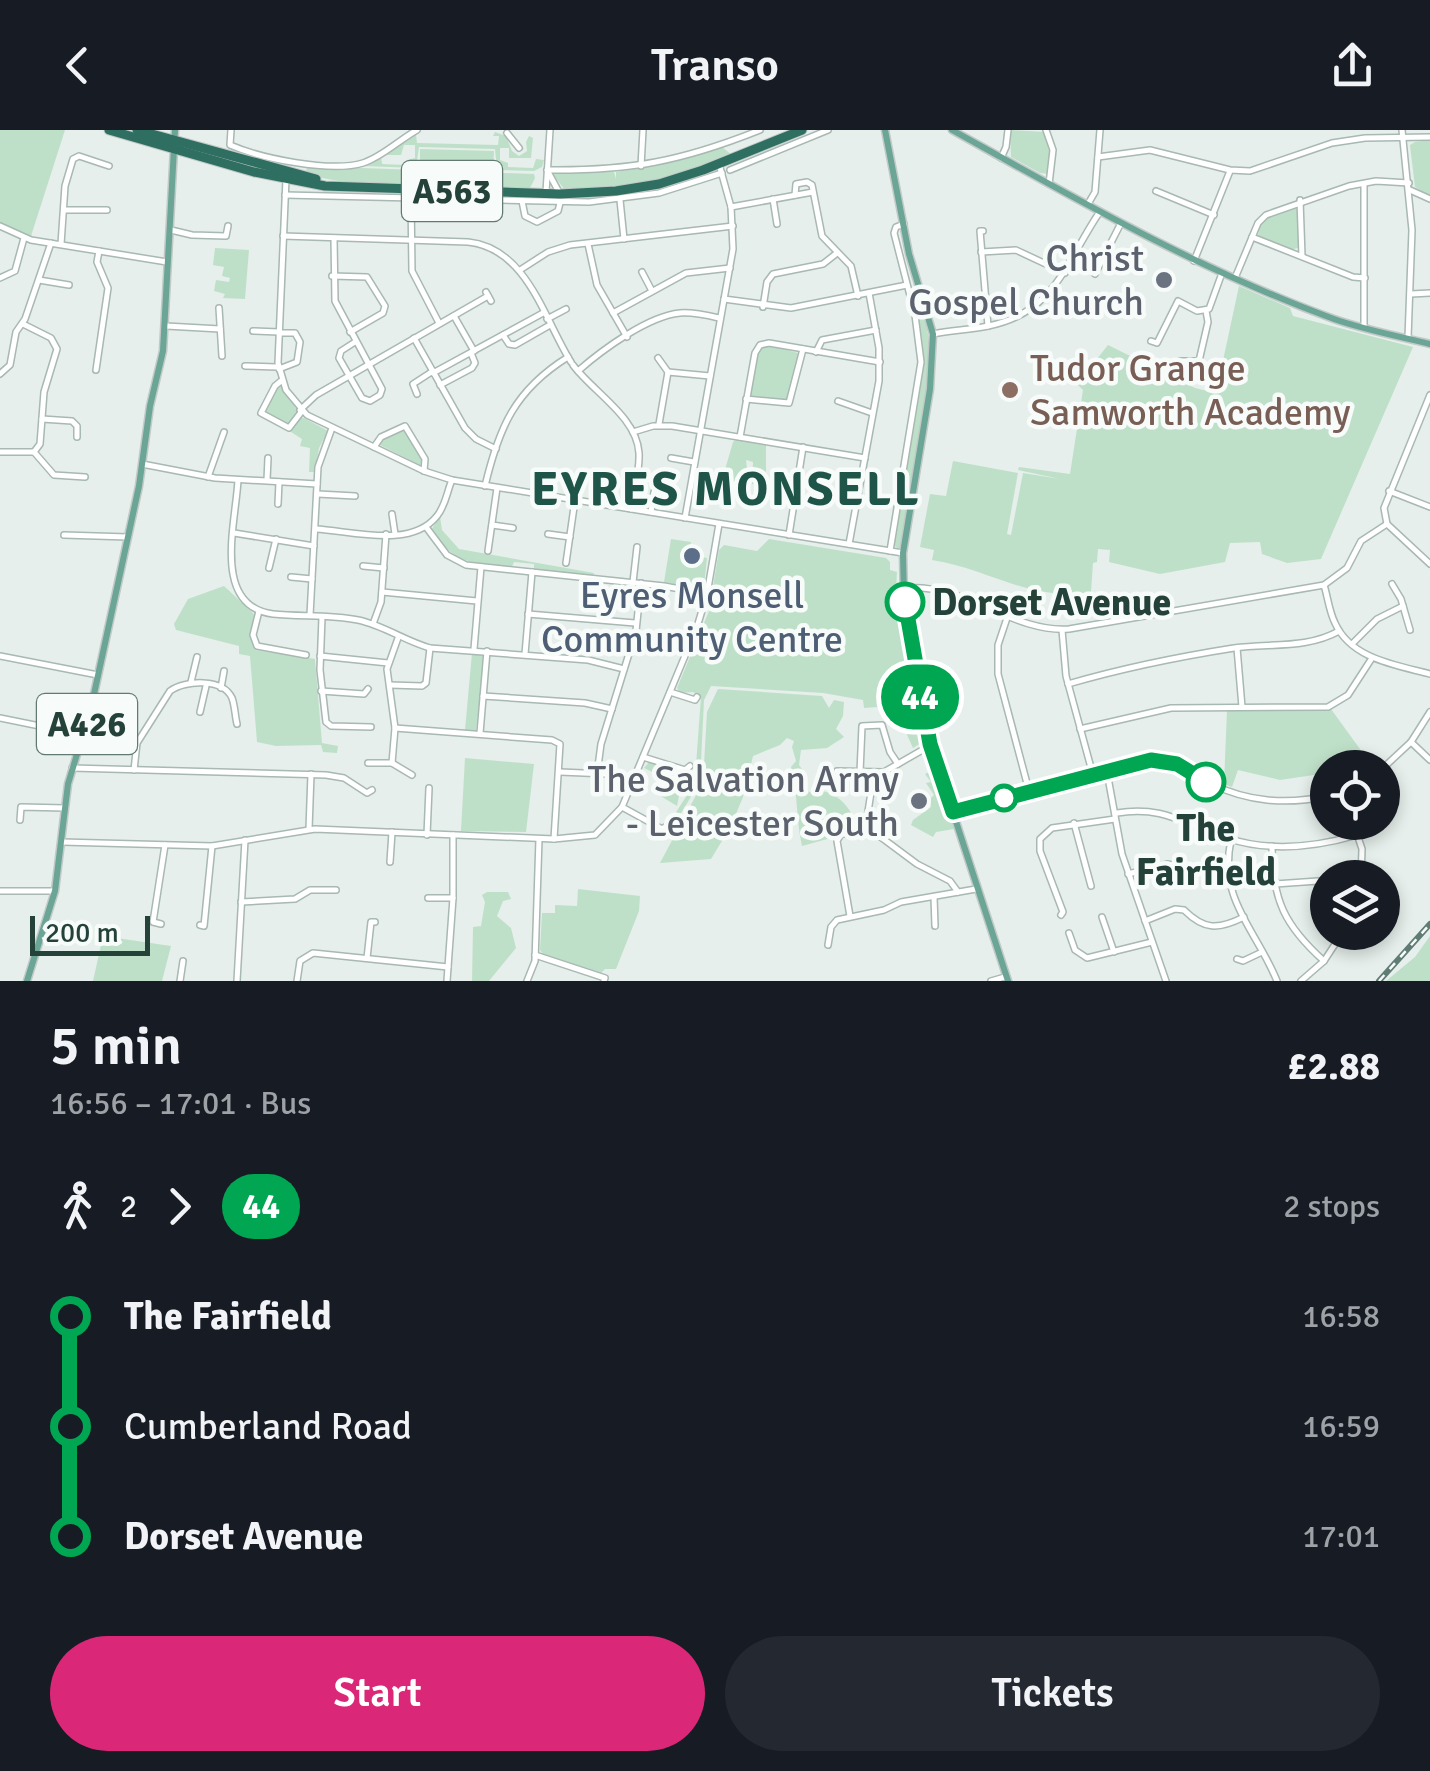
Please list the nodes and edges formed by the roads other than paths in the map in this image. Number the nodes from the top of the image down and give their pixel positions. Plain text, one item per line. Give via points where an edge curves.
1 (109, 130) edge
2 (136, 130) edge
3 (231, 130) edge
4 (417, 130) edge
5 (550, 130) edge
6 (643, 130) edge
7 (760, 130) edge
8 (802, 130) edge
9 (828, 130) edge
10 (952, 130) edge
11 (1008, 130) edge
12 (1046, 130) edge
13 (1100, 130) edge
14 (506, 132) edge
15 (886, 132) edge
16 (1402, 134) edge
17 (1430, 137) edge
18 (174, 140) edge
19 (519, 148) dead end
20 (746, 154) junction
21 (1098, 157) junction
22 (1001, 158) junction
23 (757, 160) junction
24 (257, 163) junction
25 (108, 166) dead end
26 (641, 166) junction
27 (724, 169) junction
28 (547, 170) junction
29 (1230, 170) junction
30 (286, 175) junction
31 (1049, 184) junction
32 (1364, 184) junction
33 (1410, 186) junction
34 (1156, 191) dead end
35 (813, 192) junction
36 (546, 194) junction
37 (285, 195) junction
38 (794, 195) junction
39 (411, 198) junction
40 (560, 198) junction
41 (773, 199) junction
42 (1430, 199) edge
43 (522, 200) junction
44 (620, 200) junction
45 (1300, 200) junction
46 (1088, 204) junction
47 (730, 206) junction
48 (64, 210) junction
49 (108, 210) dead end
50 (1100, 212) junction
51 (1214, 216) junction
52 (1121, 223) junction
53 (777, 224) dead end
54 (904, 224) junction
55 (0, 226) edge
56 (228, 226) dead end
57 (733, 226) junction
58 (171, 230) junction
59 (979, 231) dead end
60 (283, 236) junction
61 (1252, 237) junction
62 (24, 238) junction
63 (334, 238) junction
64 (624, 239) junction
65 (410, 240) junction
66 (51, 243) junction
67 (588, 243) junction
68 (62, 244) junction
69 (99, 251) junction
70 (837, 252) junction
71 (981, 252) junction
72 (1302, 256) junction
73 (1194, 261) junction
74 (170, 262) junction
75 (730, 268) junction
76 (520, 270) junction
77 (642, 272) dead end
78 (1222, 272) junction
79 (1065, 273) junction
80 (1095, 274) dead end
81 (332, 276) junction
82 (0, 278) edge
83 (1235, 278) junction
84 (1365, 278) junction
85 (39, 280) junction
86 (69, 285) dead end
87 (907, 285) junction
88 (652, 291) junction
89 (869, 294) junction
90 (1411, 294) junction
91 (1430, 294) edge
92 (488, 296) dead end
93 (858, 296) junction
94 (724, 299) junction
95 (763, 307) junction
96 (219, 308) dead end
97 (566, 309) dead end
98 (1206, 311) junction
99 (613, 313) junction
100 (454, 316) junction
101 (719, 318) junction
102 (547, 319) junction
103 (23, 324) junction
104 (440, 324) junction
105 (166, 326) junction
106 (988, 326) junction
107 (1364, 328) junction
108 (220, 329) junction
109 (876, 330) junction
110 (254, 331) dead end
111 (279, 332) junction
112 (350, 332) junction
113 (932, 334) junction
114 (503, 335) junction
115 (626, 337) junction
116 (414, 338) junction
117 (1408, 338) junction
118 (1151, 341) dead end
119 (355, 342) junction
120 (1430, 344) edge
121 (802, 349) junction
122 (220, 351) dead end
123 (472, 352) junction
124 (816, 352) junction
125 (658, 358) dead end
126 (1179, 361) dead end
127 (880, 362) junction
128 (572, 364) junction
129 (369, 365) junction
130 (245, 366) dead end
131 (279, 368) junction
132 (96, 370) dead end
133 (433, 372) junction
134 (668, 372) junction
135 (0, 374) edge
136 (349, 376) junction
137 (710, 376) junction
138 (282, 380) junction
139 (440, 385) junction
140 (417, 394) dead end
141 (746, 399) junction
142 (1429, 399) edge
143 (840, 405) dead end
144 (301, 410) junction
145 (874, 413) junction
146 (42, 419) junction
147 (659, 426) junction
148 (332, 428) junction
149 (701, 430) junction
150 (224, 432) dead end
151 (633, 432) junction
152 (77, 437) dead end
153 (740, 437) junction
154 (374, 447) junction
155 (803, 447) junction
156 (496, 449) junction
157 (0, 452) edge
158 (34, 452) junction
159 (268, 458) dead end
160 (671, 458) dead end
161 (865, 458) junction
162 (694, 462) junction
163 (142, 464) junction
164 (424, 471) junction
165 (85, 477) dead end
166 (208, 478) junction
167 (238, 480) junction
168 (452, 480) junction
169 (267, 481) junction
170 (279, 482) junction
171 (317, 484) junction
172 (484, 486) junction
173 (497, 488) junction
174 (1388, 491) junction
175 (654, 492) dead end
176 (316, 494) junction
177 (355, 496) dead end
178 (575, 500) junction
179 (278, 504) dead end
180 (1430, 507) edge
181 (631, 509) junction
182 (651, 512) junction
183 (392, 514) dead end
184 (685, 518) junction
185 (719, 524) junction
186 (1387, 524) junction
187 (492, 525) junction
188 (426, 526) junction
189 (513, 528) dead end
190 (314, 529) junction
191 (234, 534) junction
192 (386, 534) junction
193 (394, 534) junction
194 (548, 534) dead end
195 (64, 535) dead end
196 (789, 535) junction
197 (128, 537) junction
198 (570, 537) junction
199 (276, 539) junction
200 (849, 544) junction
201 (314, 546) junction
202 (637, 548) dead end
203 (488, 551) dead end
204 (890, 551) junction
205 (904, 553) junction
206 (566, 563) dead end
207 (1430, 564) edge
208 (268, 565) dead end
209 (362, 566) dead end
210 (481, 567) junction
211 (384, 568) junction
212 (532, 572) junction
213 (291, 577) dead end
214 (312, 579) junction
215 (637, 582) junction
216 (1392, 584) dead end
217 (1324, 585) junction
218 (906, 588) junction
219 (382, 592) junction
220 (707, 594) junction
221 (477, 601) junction
222 (1403, 606) junction
223 (259, 610) junction
224 (528, 614) junction
225 (1008, 614) junction
226 (310, 615) junction
227 (322, 617) junction
228 (373, 624) junction
229 (636, 624) junction
230 (1062, 630) junction
231 (1339, 630) junction
232 (1410, 630) dead end
233 (398, 638) junction
234 (1352, 644) junction
235 (430, 648) junction
236 (1237, 648) junction
237 (474, 650) junction
238 (487, 652) junction
239 (525, 654) junction
240 (306, 655) dead end
241 (0, 656) edge
242 (320, 656) junction
243 (183, 658) dead end
244 (1372, 658) junction
245 (388, 663) junction
246 (624, 669) junction
247 (225, 671) dead end
248 (1430, 674) edge
249 (98, 675) junction
250 (192, 682) junction
251 (1068, 684) junction
252 (206, 685) junction
253 (388, 685) junction
254 (221, 688) junction
255 (322, 691) junction
256 (670, 692) junction
257 (368, 693) dead end
258 (483, 696) junction
259 (696, 700) dead end
260 (199, 707) dead end
261 (1242, 707) junction
262 (612, 709) junction
263 (1430, 712) edge
264 (0, 718) edge
265 (237, 724) dead end
266 (395, 728) junction
267 (366, 729) dead end
268 (1080, 729) junction
269 (480, 734) junction
270 (84, 735) junction
271 (1411, 742) junction
272 (930, 744) junction
273 (1400, 752) edge
274 (643, 756) junction
275 (1430, 760) edge
276 (368, 763) dead end
277 (392, 763) junction
278 (898, 764) junction
279 (72, 768) junction
280 (134, 770) junction
281 (836, 771) dead end
282 (560, 772) junction
283 (687, 772) dead end
284 (860, 772) junction
285 (1107, 772) junction
286 (874, 773) junction
287 (311, 774) junction
288 (597, 774) junction
289 (412, 775) dead end
290 (1093, 776) junction
291 (632, 783) junction
292 (429, 788) dead end
293 (1029, 792) junction
294 (368, 794) dead end
295 (1310, 800) edge
296 (622, 806) junction
297 (65, 808) junction
298 (953, 812) junction
299 (1116, 816) junction
300 (20, 820) dead end
301 (1074, 822) junction
302 (308, 829) junction
303 (664, 830) dead end
304 (865, 830) junction
305 (392, 832) junction
306 (427, 834) junction
307 (453, 836) junction
308 (539, 838) junction
309 (554, 839) junction
310 (245, 840) junction
311 (1231, 840) junction
312 (1337, 840) edge
313 (62, 842) junction
314 (165, 844) junction
315 (212, 846) junction
316 (1272, 846) junction
317 (390, 862) dead end
318 (1226, 873) junction
319 (1128, 874) junction
320 (1310, 882) edge
321 (1092, 883) dead end
322 (1275, 884) junction
323 (976, 888) junction
324 (336, 890) dead end
325 (0, 891) edge
326 (55, 891) junction
327 (958, 892) junction
328 (934, 897) junction
329 (428, 898) dead end
330 (453, 898) junction
331 (240, 902) junction
332 (1061, 915) dead end
333 (850, 916) junction
334 (1244, 918) junction
335 (372, 921) dead end
336 (1101, 921) dead end
337 (1145, 921) junction
338 (154, 922) dead end
339 (200, 925) dead end
340 (935, 926) dead end
341 (1069, 933) dead end
342 (1152, 942) junction
343 (828, 945) dead end
344 (1331, 950) edge
345 (1114, 952) junction
346 (1262, 952) junction
347 (536, 955) junction
348 (367, 958) junction
349 (183, 961) dead end
350 (1324, 961) junction
351 (1240, 962) dead end
352 (448, 967) junction
353 (605, 976) edge
354 (1006, 979) edge
355 (27, 981) edge
356 (180, 981) edge
357 (237, 981) edge
358 (297, 981) edge
359 (447, 981) edge
360 (527, 981) edge
361 (992, 981) edge
362 (1166, 981) edge
363 (1277, 981) edge
364 (1301, 981) edge

1 - 18 highway, A563
2 - 18 highway, A563
3 - 24 street via 230,145
4 - 24 street via 355,164
5 - 28 street
6 - 26 street
7 - 26 street via 708,151
8 - 20 highway, A563
9 - 23 street
10 - 22 main road
11 - 22 street
12 - 31 street via 1053,150
13 - 21 street
14 - 19 street
15 - 54 main road
16 - 17 street
16 - 29 street via 1308,149 1262,169
16 - 33 street
18 - 24 highway, A563
18 - 58 main road, A426
20 - 23 street
20 - 27 highway, A563
21 - 29 street via 1150,150
21 - 46 street
22 - 31 main road
23 - 27 street
24 - 30 highway, A563
25 - 48 street via 76,157
26 - 28 street
27 - 40 highway, A563
27 - 44 street via 669,191
27 - 47 street
28 - 36 street
28 - 40 street
29 - 51 street
30 - 36 highway, A563 via 337,187
30 - 37 street
31 - 46 main road
32 - 33 street
32 - 45 street
32 - 84 street
33 - 42 street
33 - 90 street
34 - 51 street
35 - 38 street
35 - 38 street via 807,182 795,185
35 - 70 street via 822,236
36 - 40 highway, A563
37 - 39 street
37 - 60 street
38 - 41 street
39 - 43 street
39 - 65 street
40 - 43 street
40 - 43 street via 558,211 538,222 525,216
40 - 44 street
41 - 47 street
41 - 53 street
44 - 64 street
45 - 61 street via 1266,215
45 - 72 street
46 - 50 main road
47 - 57 street
48 - 49 street
48 - 68 street
50 - 52 main road
50 - 79 street
51 - 73 street
52 - 73 main road
52 - 80 street
54 - 87 street via 894,230
54 - 113 main road
55 - 62 street
56 - 58 street via 226,236
57 - 64 street
57 - 75 street
58 - 74 main road, A426
59 - 71 street
60 - 63 street
60 - 111 street
61 - 72 street
61 - 83 street
62 - 66 street
62 - 82 street via 15,272
63 - 65 street
63 - 81 street
64 - 67 street
65 - 76 street via 485,244
65 - 104 street via 412,271
66 - 68 street
66 - 85 street
67 - 76 street via 557,248
67 - 99 street via 594,276
68 - 69 street
69 - 74 street
69 - 132 street via 108,288
70 - 93 street via 852,269
70 - 95 street via 823,264 773,274
71 - 79 street via 1016,250
71 - 106 street
72 - 84 street
73 - 78 main road
74 - 105 main road, A426
75 - 88 street via 686,273
75 - 94 street
76 - 102 street
77 - 88 street
78 - 83 main road
78 - 98 street
79 - 106 street via 1035,306
81 - 112 street via 335,302
81 - 112 street via 367,277 385,306
83 - 107 main road
84 - 107 street
85 - 86 street
85 - 103 street
87 - 89 street
87 - 204 street via 920,380
88 - 99 street
89 - 93 street
89 - 109 street
90 - 91 street
90 - 117 street
92 - 100 street
93 - 95 street
94 - 95 street
94 - 101 street
96 - 108 street
97 - 102 street
98 - 118 street via 1175,300 1157,343
98 - 126 street via 1199,365
99 - 115 street
100 - 104 street
100 - 123 street
101 - 115 street via 670,315
101 - 137 street
102 - 114 street
102 - 114 street via 513,345
102 - 128 street
103 - 135 street via 10,365
103 - 146 street via 56,345
104 - 116 street
105 - 108 street
105 - 163 main road, A426
106 - 113 street
107 - 117 main road
108 - 122 street
109 - 124 street via 822,340
109 - 127 street
110 - 111 street
111 - 131 street
111 - 131 street via 295,333 300,342 298,362
112 - 119 street
113 - 205 main road
114 - 123 street
115 - 128 street
116 - 129 street
116 - 133 street
117 - 120 main road
119 - 129 street
119 - 136 street via 339,354
121 - 124 street
121 - 141 street via 789,403
121 - 141 street via 760,345
123 - 133 street
123 - 139 street via 472,368
124 - 127 street
125 - 134 street
127 - 145 street
128 - 151 street
128 - 156 street via 536,378 524,391
129 - 136 street
129 - 136 street via 380,395 363,400
130 - 131 street
131 - 138 street
133 - 139 street
133 - 140 street via 413,384
134 - 137 street
134 - 147 street
136 - 144 street
137 - 149 street
138 - 144 street
138 - 144 street via 261,413 288,428
139 - 156 street via 470,435
141 - 153 street
142 - 174 street
143 - 145 street
144 - 148 street
145 - 161 street
146 - 152 street via 72,421
146 - 158 street
147 - 149 street
147 - 151 street
148 - 154 street
148 - 171 street
149 - 153 street
149 - 162 street
150 - 166 street
151 - 181 street via 639,454
153 - 155 street
154 - 164 street
154 - 164 street via 405,426 425,459
155 - 161 street
155 - 196 street
156 - 172 street
157 - 158 street
158 - 165 street via 54,475
159 - 169 street
160 - 162 street
161 - 200 street
162 - 184 street
163 - 166 street
163 - 197 main road, A426
164 - 168 street
166 - 167 street
167 - 169 street
167 - 191 street
168 - 172 street
168 - 188 street via 440,512
169 - 170 street
170 - 171 street
170 - 179 street
171 - 176 street
172 - 173 street
173 - 178 street
173 - 187 street
174 - 180 street
174 - 186 street
175 - 182 street
176 - 177 street
176 - 190 street
178 - 181 street
178 - 198 street
181 - 182 street
182 - 184 street
183 - 193 street
184 - 185 street
185 - 196 street
185 - 220 street
186 - 207 street
186 - 217 street via 1361,541 1346,568
187 - 189 street
187 - 203 street
188 - 193 street
188 - 210 street via 452,559
190 - 192 street
190 - 201 street
191 - 199 street
191 - 223 street via 233,580
192 - 193 street
192 - 211 street
194 - 198 street
195 - 197 street
196 - 200 street
197 - 249 main road, A426
198 - 206 street
199 - 201 street
199 - 208 street
200 - 204 street
201 - 214 street
202 - 215 street
204 - 205 street
205 - 218 main road
209 - 211 street
210 - 212 street
210 - 221 street
211 - 219 street
212 - 215 street
212 - 224 street
213 - 214 street
214 - 226 street
215 - 220 street
215 - 229 street
216 - 222 street
217 - 230 street
217 - 231 street
218 - 225 street via 938,588
218 - 272 main road
219 - 221 street
219 - 228 street
220 - 256 street
221 - 237 street
222 - 232 street
222 - 234 street via 1377,619
223 - 226 street
223 - 240 street via 257,646
224 - 229 street
224 - 239 street
225 - 230 street
225 - 293 street via 998,674
226 - 227 street
227 - 228 street
227 - 242 street
228 - 233 street
229 - 246 street
230 - 251 street
231 - 234 street
231 - 236 street via 1312,642
233 - 235 street
233 - 245 street
234 - 244 street
235 - 237 street
235 - 253 street via 424,684
236 - 251 street
236 - 261 street
237 - 238 street
238 - 239 street
238 - 258 street
239 - 246 street
241 - 249 street
242 - 245 street
242 - 255 street
243 - 250 street via 197,659
244 - 248 street
244 - 261 street via 1348,695 1328,707
245 - 253 street
246 - 262 street
247 - 254 street
249 - 270 main road, A426
250 - 252 street
250 - 280 street via 176,686 160,705 138,742
251 - 268 street
252 - 254 street
252 - 260 street
253 - 266 street
254 - 265 street via 230,695
255 - 257 street
255 - 267 street via 326,722
256 - 259 street
256 - 274 street
258 - 262 street
258 - 269 street
261 - 268 street via 1156,710
262 - 288 street
263 - 271 street
264 - 270 street
266 - 269 street
266 - 277 street
268 - 290 street
269 - 282 street via 556,741
270 - 279 main road, A426
271 - 273 street
271 - 275 street
272 - 278 street
272 - 298 main road
274 - 283 street
274 - 291 street
276 - 277 street
277 - 289 street
278 - 284 street via 882,725 862,726
278 - 286 street
279 - 280 street
279 - 297 main road, A426
280 - 287 street
281 - 284 street
282 - 288 street
282 - 309 street
284 - 286 street
285 - 290 street
285 - 295 street via 1164,761 1267,802
285 - 299 street
286 - 304 street
287 - 294 street via 344,778
287 - 302 street
288 - 291 street
290 - 293 street
291 - 296 street
292 - 306 street
293 - 298 street
296 - 303 street
296 - 309 street via 596,835
297 - 300 street via 21,808
297 - 313 main road, A426
298 - 323 main road
299 - 301 street
299 - 311 street via 1155,810
299 - 319 street
301 - 321 street
301 - 332 street via 1048,829 1040,839
302 - 305 street
302 - 310 street
304 - 327 street
304 - 333 street via 837,841
305 - 306 street
305 - 317 street
306 - 307 street
307 - 308 street
307 - 330 street
308 - 309 street
308 - 347 street
310 - 315 street
310 - 331 street
311 - 316 street
311 - 318 street
312 - 316 street
313 - 314 street
313 - 326 main road, A426
314 - 315 street
314 - 338 street
315 - 339 street
316 - 322 street
318 - 319 street via 1167,864
318 - 334 street
319 - 337 street
320 - 322 street
322 - 350 street via 1291,928
323 - 327 street
323 - 354 main road
324 - 331 street
325 - 326 street
326 - 355 main road, A426
327 - 328 street
328 - 333 street
328 - 340 street
329 - 330 street
330 - 352 street
331 - 357 street
333 - 343 street via 832,924
334 - 337 street via 1210,926 1178,909
334 - 346 street
335 - 348 street
336 - 345 street
337 - 342 street
341 - 345 street via 1080,959
342 - 345 street
342 - 362 street
344 - 350 street
346 - 351 street
346 - 363 street
347 - 353 street
347 - 360 street
348 - 352 street
348 - 358 street via 309,953 300,961
349 - 356 street
350 - 364 street
352 - 359 street
354 - 361 street

